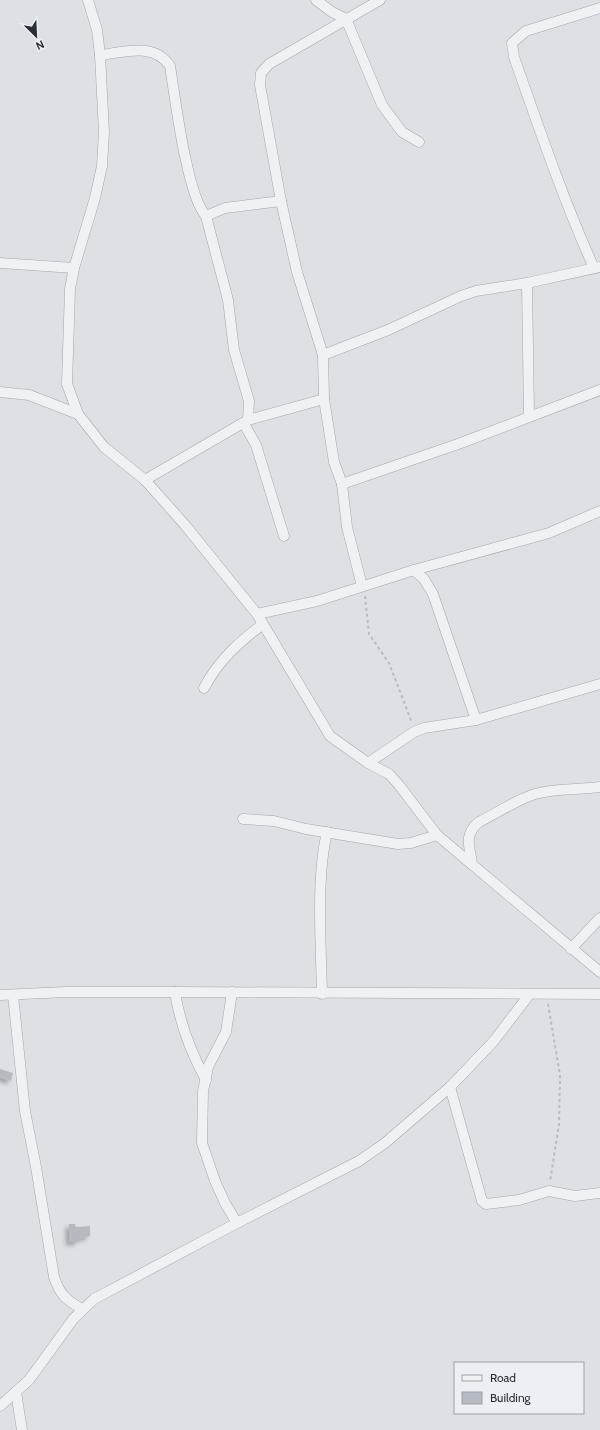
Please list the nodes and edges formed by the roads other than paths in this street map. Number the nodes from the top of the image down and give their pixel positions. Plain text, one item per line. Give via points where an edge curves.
1 (88, 0) edge
2 (316, 0) edge
3 (380, 0) edge
4 (600, 8) edge
5 (346, 19) junction
6 (100, 54) junction
7 (419, 142) dead end
8 (281, 201) junction
9 (206, 216) junction
10 (0, 263) edge
11 (74, 268) junction
12 (597, 268) edge
13 (527, 283) junction
14 (323, 355) junction
15 (600, 390) edge
16 (0, 392) edge
17 (324, 398) junction
18 (78, 414) junction
19 (529, 416) junction
20 (246, 422) junction
21 (145, 480) junction
22 (342, 484) junction
23 (600, 511) edge
24 (284, 536) dead end
25 (414, 570) junction
26 (364, 585) junction
27 (257, 614) junction
28 (263, 624) junction
29 (600, 684) edge
30 (204, 688) dead end
31 (476, 720) junction
32 (368, 763) junction
33 (600, 787) edge
34 (243, 819) dead end
35 (327, 832) junction
36 (437, 835) junction
37 (472, 864) junction
38 (600, 918) edge
39 (571, 949) junction
40 (600, 972) edge
41 (175, 992) junction
42 (232, 992) junction
43 (322, 994) junction
44 (600, 994) edge
45 (0, 995) edge
46 (13, 995) junction
47 (529, 995) junction
48 (206, 1080) junction
49 (450, 1087) junction
50 (600, 1192) edge
51 (237, 1223) junction
52 (82, 1309) junction
53 (16, 1392) junction
54 (0, 1406) edge
55 (22, 1430) edge

1 - 6 street via 97,30
2 - 5 street
3 - 5 street
4 - 12 street via 526,31 512,43 514,57 576,228
5 - 7 street via 382,104 402,132
5 - 8 street via 269,64 261,73 260,85
6 - 9 street via 144,50 155,52 170,66 195,199
6 - 11 street via 104,132 102,166
8 - 9 street via 225,208
8 - 14 street via 297,272
9 - 20 street via 228,300 234,350 249,401
10 - 11 street
11 - 18 street via 70,289 67,384
12 - 13 street
13 - 14 street via 476,291 461,296 388,330
13 - 19 street
14 - 17 street
15 - 19 street
16 - 18 street via 29,395
17 - 20 street
17 - 22 street via 334,462
18 - 21 street via 104,447
19 - 22 street via 461,443
20 - 21 street
20 - 24 street via 256,445
21 - 27 street
22 - 26 street via 347,527
23 - 25 street via 549,533
25 - 26 street
25 - 31 street via 424,579 433,594
26 - 27 street via 317,601
27 - 28 street
28 - 30 street via 223,658
28 - 32 street via 330,736
29 - 31 street
31 - 32 street via 424,728
32 - 36 street via 389,774
33 - 37 street via 534,794 479,822 471,828 468,838
34 - 35 street via 274,821
35 - 36 street via 398,844
35 - 43 street via 324,842 321,901
36 - 37 street
37 - 39 street
38 - 39 street
39 - 40 street
41 - 42 street
41 - 46 street
41 - 48 street via 179,1018 186,1038
42 - 43 street
42 - 48 street via 226,1032 208,1067
43 - 47 street via 413,992
44 - 47 street
45 - 46 street
46 - 52 street via 25,1111 54,1277 58,1289 67,1300
47 - 49 street via 492,1042
48 - 51 street via 203,1091 202,1143 208,1165
49 - 50 street via 482,1201 486,1204 519,1200 549,1191 575,1196
49 - 51 street via 385,1144 359,1161
51 - 52 street via 117,1286
52 - 53 street via 29,1380
53 - 54 street
53 - 55 street

